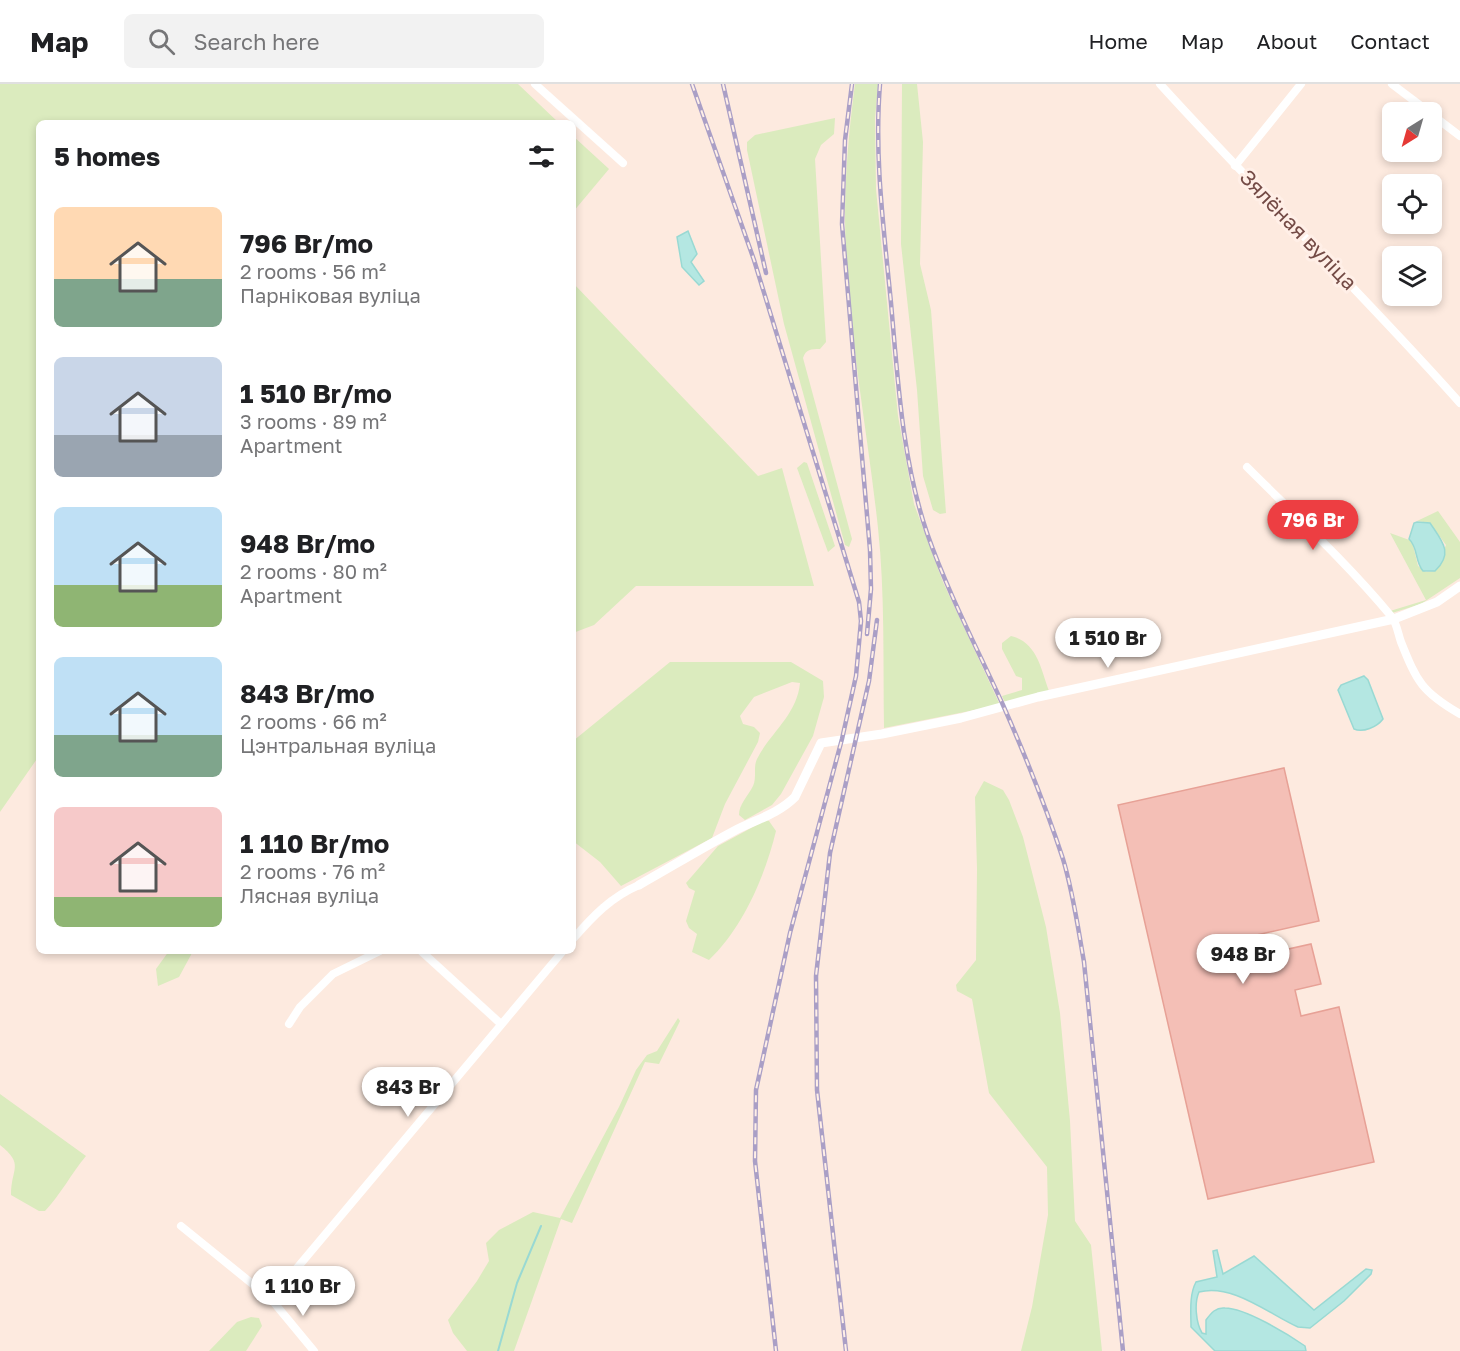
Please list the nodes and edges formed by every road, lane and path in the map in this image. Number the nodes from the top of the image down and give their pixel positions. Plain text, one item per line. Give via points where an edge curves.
1 (535, 84) edge
2 (1160, 84) edge
3 (1301, 84) edge
4 (1392, 84) edge
5 (1416, 102) edge
6 (575, 120) edge
7 (576, 121) edge
8 (1442, 122) edge
9 (1460, 136) edge
10 (623, 163) dead end
11 (1235, 166) junction
12 (1460, 403) edge
13 (1247, 467) dead end
14 (1460, 586) edge
15 (1394, 620) junction
16 (1460, 714) edge
17 (639, 885) joint
18 (576, 936) edge
19 (374, 954) edge
20 (424, 954) edge
21 (560, 954) edge
22 (289, 1024) dead end
23 (501, 1024) junction
24 (181, 1226) dead end
25 (271, 1299) junction
26 (314, 1351) edge

1 - 6 street
2 - 11 street, Зялёная вуліца
3 - 11 street
4 - 5 street
7 - 10 street
8 - 9 street
11 - 12 street, Зялёная вуліца
13 - 15 street via 1358,578
14 - 15 street via 1437,602
15 - 16 street via 1420,685 1433,699
15 - 17 street via 1038,697 961,718 821,743 789,802
17 - 18 street via 598,910
19 - 22 street via 333,974
20 - 23 street
21 - 23 street
23 - 25 street
24 - 25 street
25 - 26 street

